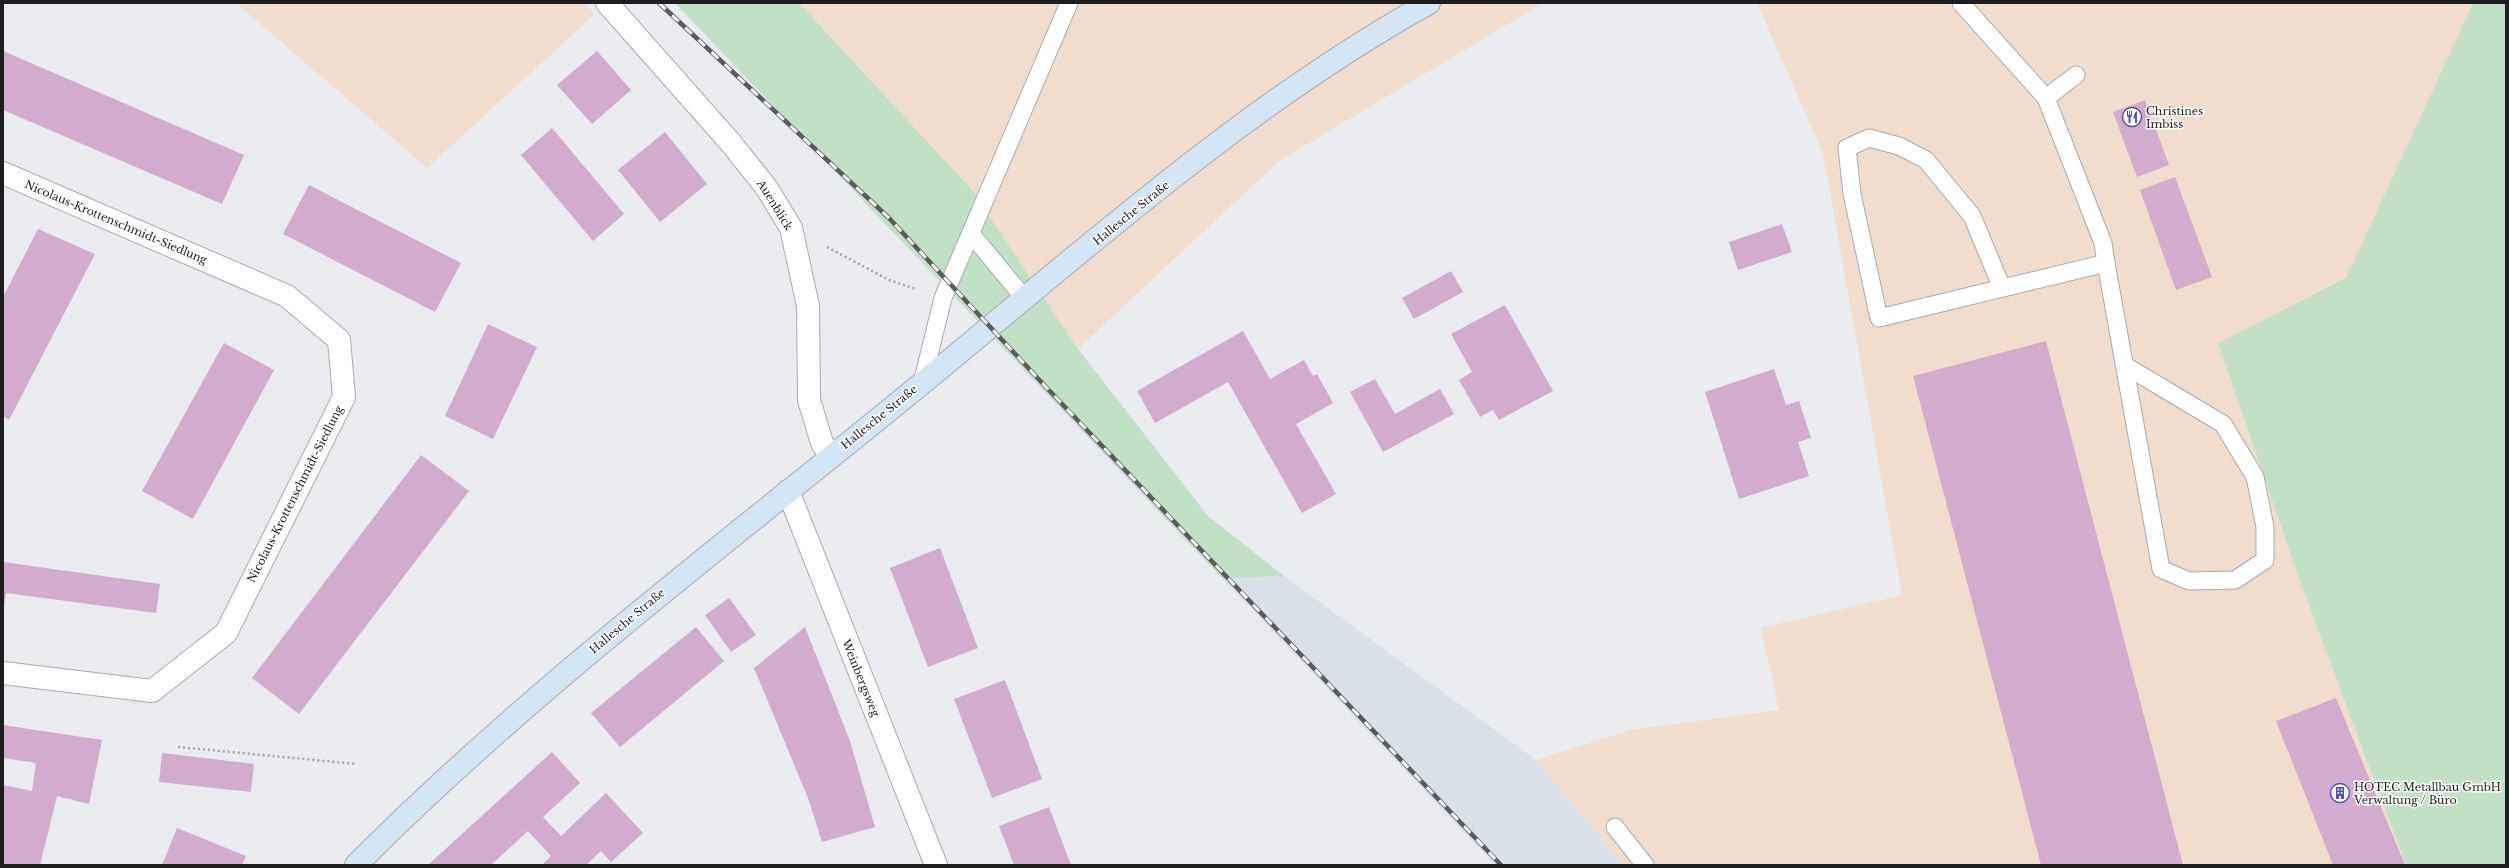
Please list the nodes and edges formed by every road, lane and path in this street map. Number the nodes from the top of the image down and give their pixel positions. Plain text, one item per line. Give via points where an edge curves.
1 (607, 3) edge
2 (1069, 3) edge
3 (1429, 3) edge
4 (1961, 3) edge
5 (2076, 75) dead end
6 (2046, 98) junction
7 (3, 174) edge
8 (791, 228) junction
9 (972, 235) junction
10 (2106, 263) junction
11 (889, 280) dead end
12 (2002, 288) junction
13 (1025, 299) junction
14 (2124, 365) junction
15 (922, 383) junction
16 (831, 456) junction
17 (788, 491) junction
18 (3, 673) edge
19 (178, 747) dead end
20 (357, 764) dead end
21 (1615, 826) dead end
22 (356, 865) edge
23 (936, 865) edge
24 (1645, 865) edge

1 - 8 street, Auenblick via 730,142 766,187
2 - 9 lane
3 - 13 main road, Hallesche Straße via 1333,60 1264,107
4 - 6 lane
5 - 6 lane
6 - 10 lane via 2103,243
7 - 18 street, Nicolaus-Krottenschmidt-Siedlung via 287,296 339,340 344,397 226,633 152,691
8 - 11 path
8 - 16 street, Auenblick via 808,306 809,400 822,442
9 - 13 lane
9 - 15 lane via 943,298
10 - 12 lane
10 - 14 lane
12 - 12 lane via 1879,318 1852,194 1847,148 1869,138 1899,146 1926,160 1972,216
13 - 15 main road, Hallesche Straße
14 - 14 lane via 2161,569 2189,581 2235,580 2265,560 2265,527 2255,477 2222,424
15 - 16 main road, Hallesche Straße
16 - 17 main road, Hallesche Straße
17 - 22 main road, Hallesche Straße via 644,606 501,727
17 - 23 street, Weinbergsweg
19 - 20 path
21 - 24 lane

